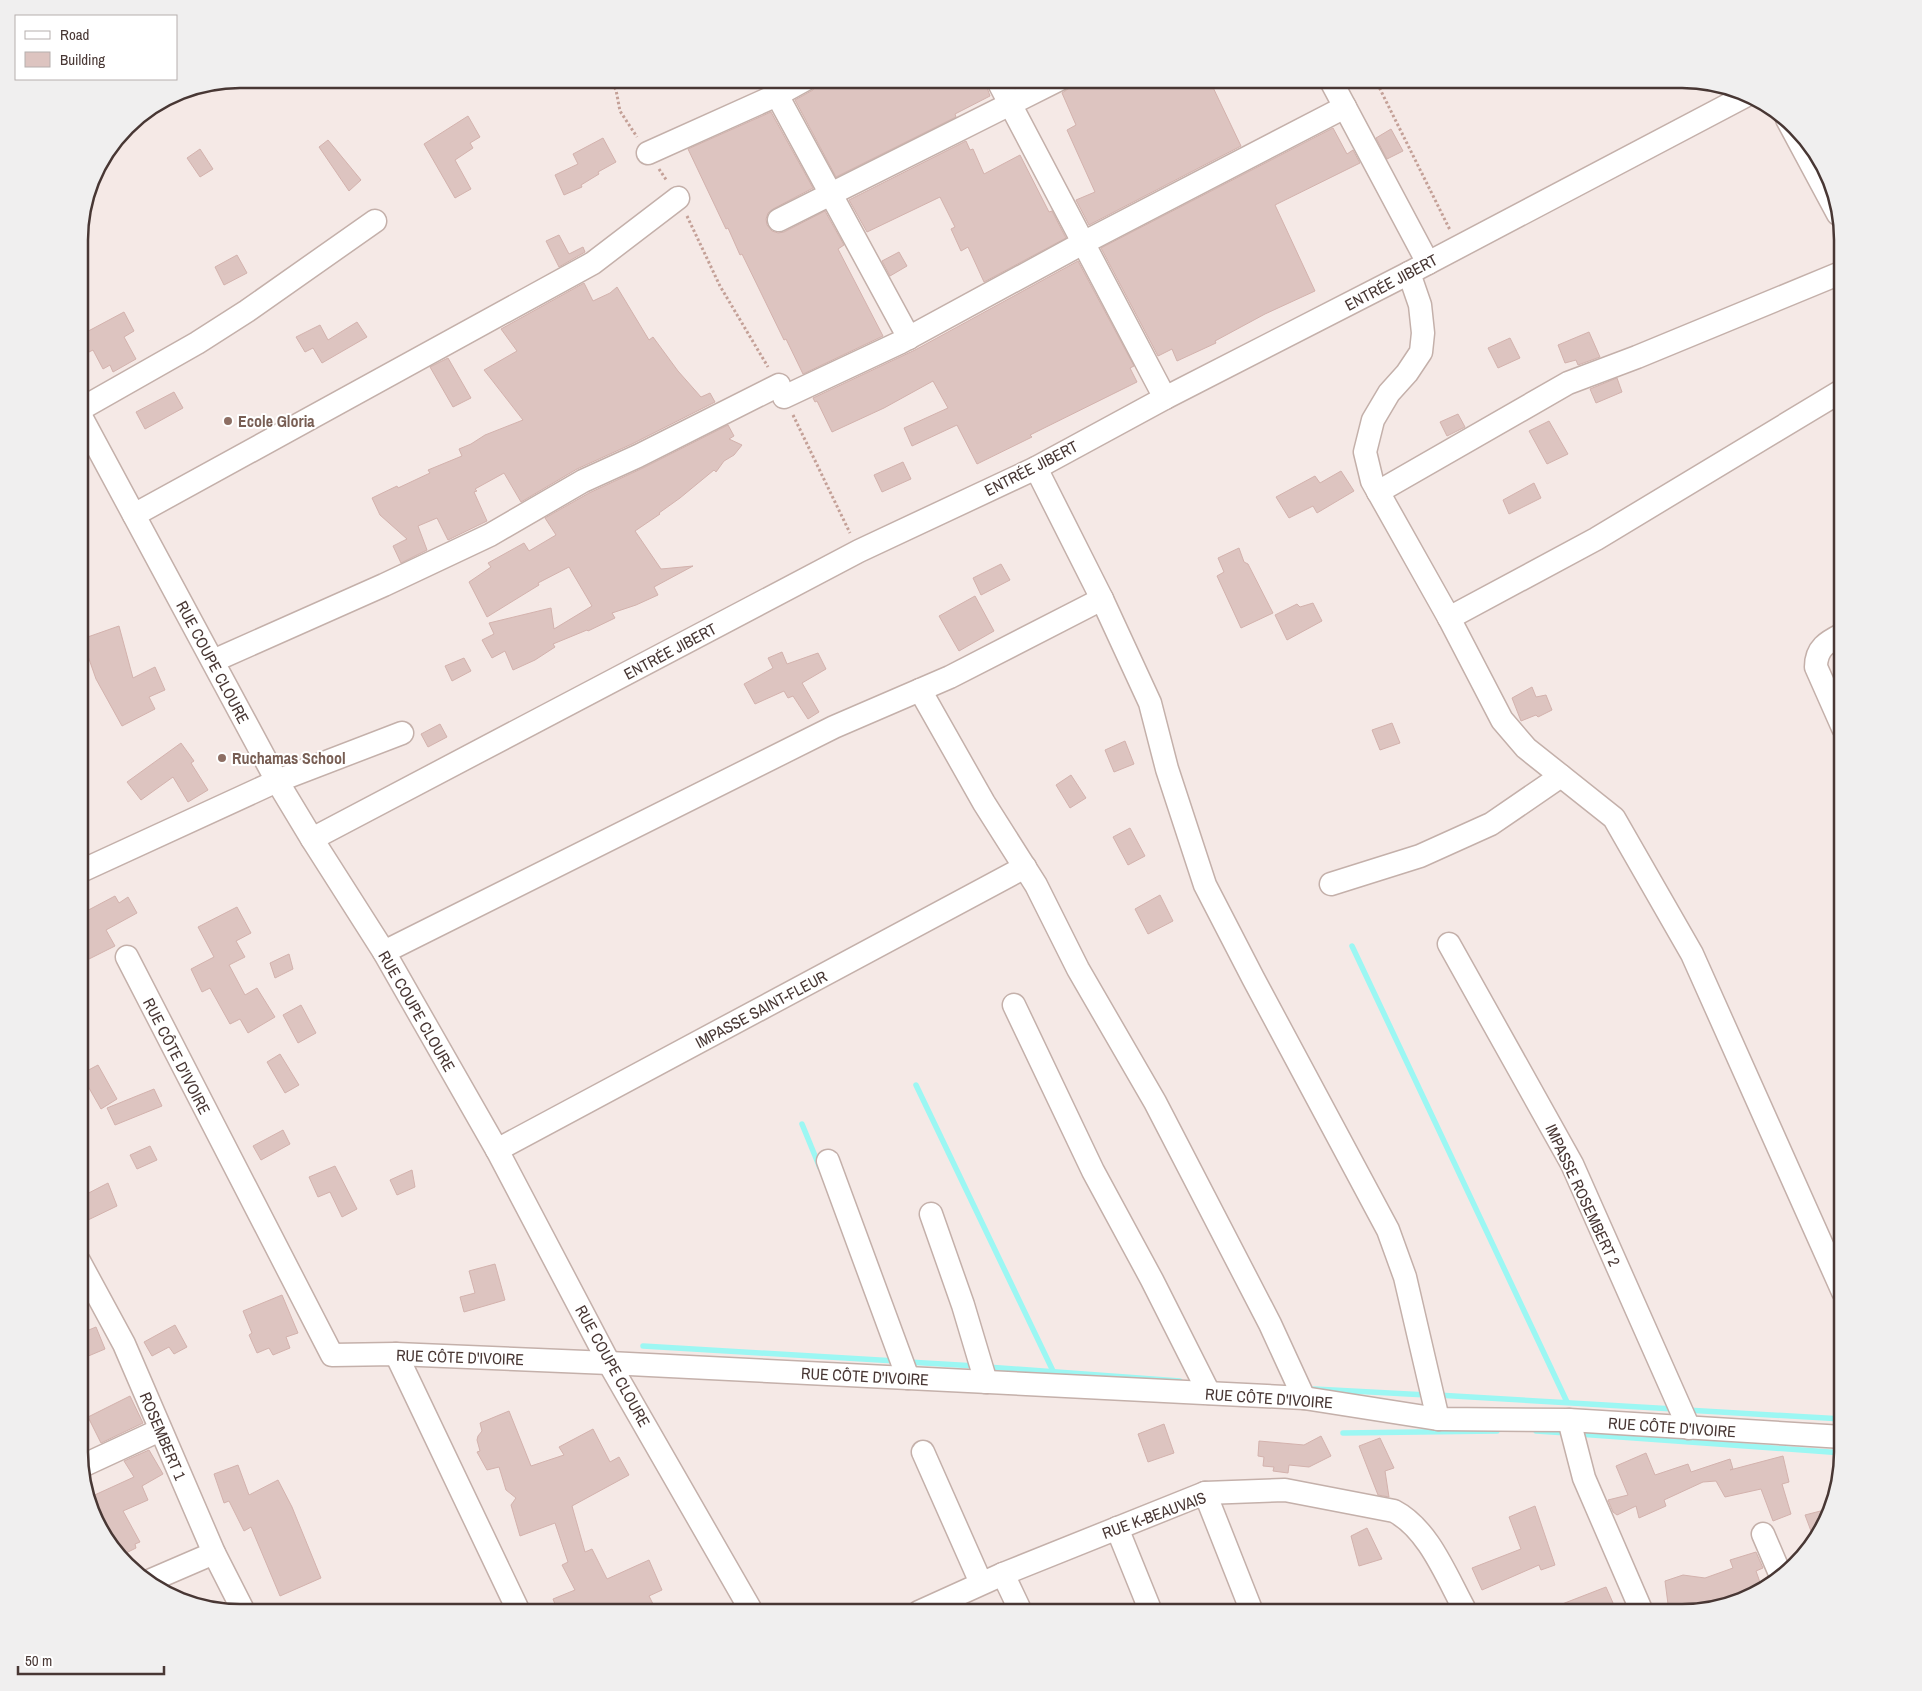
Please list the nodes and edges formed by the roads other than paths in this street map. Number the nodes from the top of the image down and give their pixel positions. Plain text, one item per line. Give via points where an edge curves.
1 (790, 88) edge
2 (1002, 88) edge
3 (1042, 88) edge
4 (1335, 88) edge
5 (777, 95) junction
6 (1736, 97) edge
7 (1010, 104) junction
8 (1345, 107) junction
9 (1800, 144) edge
10 (648, 153) road end
11 (831, 193) junction
12 (1827, 194) edge
13 (678, 198) road end
14 (779, 220) dead end
15 (375, 221) dead end
16 (1083, 243) junction
17 (1419, 268) junction
18 (1834, 276) edge
19 (909, 338) junction
20 (1834, 395) edge
21 (1165, 398) junction
22 (88, 407) edge
23 (88, 429) edge
24 (1036, 468) junction
25 (1378, 492) junction
26 (134, 515) junction
27 (1102, 599) junction
28 (1449, 618) junction
29 (1834, 638) edge
30 (213, 661) junction
31 (920, 690) junction
32 (1834, 708) edge
33 (402, 733) dead end
34 (1561, 776) junction
35 (278, 781) junction
36 (312, 839) junction
37 (1025, 867) junction
38 (88, 868) edge
39 (1331, 884) dead end
40 (1449, 944) dead end
41 (384, 952) junction
42 (126, 957) dead end
43 (1014, 1006) dead end
44 (497, 1150) junction
45 (828, 1161) dead end
46 (931, 1214) dead end
47 (1834, 1272) edge
48 (88, 1278) edge
49 (396, 1354) junction
50 (610, 1363) junction
51 (908, 1378) junction
52 (986, 1382) junction
53 (1209, 1393) junction
54 (1304, 1398) junction
55 (1438, 1419) junction
56 (1569, 1420) junction
57 (1689, 1428) junction
58 (160, 1430) junction
59 (1834, 1436) edge
60 (923, 1452) dead end
61 (88, 1463) edge
62 (1204, 1493) junction
63 (1117, 1528) junction
64 (1763, 1534) dead end
65 (214, 1553) junction
66 (1778, 1570) edge
67 (1003, 1574) junction
68 (155, 1578) edge
69 (981, 1583) junction
70 (240, 1604) edge
71 (515, 1604) edge
72 (747, 1604) edge
73 (937, 1604) edge
74 (1017, 1604) edge
75 (1148, 1604) edge
76 (1249, 1604) edge
77 (1462, 1604) edge
78 (1639, 1604) edge

1 - 5 street
2 - 7 street
3 - 7 street
4 - 8 street
5 - 10 street
5 - 11 street
6 - 17 street, ENTRÉE JIBERT
7 - 11 street
7 - 16 street
8 - 16 street
8 - 17 street
9 - 12 street
11 - 14 street
11 - 19 street
13 - 26 street via 593,263
15 - 22 street via 204,339
16 - 19 street
16 - 21 street
17 - 21 street, ENTRÉE JIBERT
17 - 25 street via 1421,352 1373,420 1366,452 1372,481
18 - 25 street via 1638,358 1568,383
19 - 30 street via 782,391 584,481 490,535
20 - 28 street via 1596,539
21 - 24 street, ENTRÉE JIBERT
23 - 26 street, RUE COUPE CLOURE
24 - 27 street
24 - 36 street, ENTRÉE JIBERT via 859,551
25 - 28 street
26 - 30 street, RUE COUPE CLOURE
27 - 31 street via 950,678
27 - 55 street via 1150,703 1167,769 1205,885 1388,1230 1405,1277
28 - 34 street via 1502,720 1526,748
29 - 32 street via 1820,650 1816,667
30 - 35 street, RUE COUPE CLOURE
31 - 37 street via 984,803
31 - 41 street via 834,726
33 - 35 street
34 - 39 street via 1491,824 1420,856
34 - 47 street via 1614,818 1692,954
35 - 36 street, RUE COUPE CLOURE
35 - 38 street
36 - 41 street, RUE COUPE CLOURE
37 - 44 street, IMPASSE SAINT-FLEUR
37 - 54 street via 1078,970 1155,1102 1270,1324
40 - 57 street, IMPASSE ROSEMBERT 2 via 1572,1164
41 - 44 street, RUE COUPE CLOURE
42 - 49 street, RUE CÔTE D'IVOIRE via 332,1355
43 - 53 street via 1093,1171
44 - 50 street, RUE COUPE CLOURE
45 - 51 street
46 - 52 street
48 - 58 street, ROSEMBERT 1 via 124,1344
49 - 50 street, RUE CÔTE D'IVOIRE
49 - 71 street
50 - 51 street, RUE CÔTE D'IVOIRE
50 - 72 street, RUE COUPE CLOURE
51 - 52 street, RUE CÔTE D'IVOIRE
52 - 53 street, RUE CÔTE D'IVOIRE
53 - 54 street, RUE CÔTE D'IVOIRE
54 - 55 street, RUE CÔTE D'IVOIRE
55 - 56 street, RUE CÔTE D'IVOIRE
56 - 57 street, RUE CÔTE D'IVOIRE
56 - 78 street via 1584,1478
57 - 59 street, RUE CÔTE D'IVOIRE
58 - 61 street
58 - 65 street, ROSEMBERT 1
60 - 69 street
62 - 63 street, RUE K-BEAUVAIS
62 - 76 street
62 - 77 street, RUE K-BEAUVAIS via 1284,1490 1394,1511 1424,1536
63 - 67 street, RUE K-BEAUVAIS
63 - 75 street
64 - 66 street
65 - 68 street
65 - 70 street, ROSEMBERT 1
67 - 69 street, RUE K-BEAUVAIS
67 - 74 street
69 - 73 street, RUE K-BEAUVAIS

